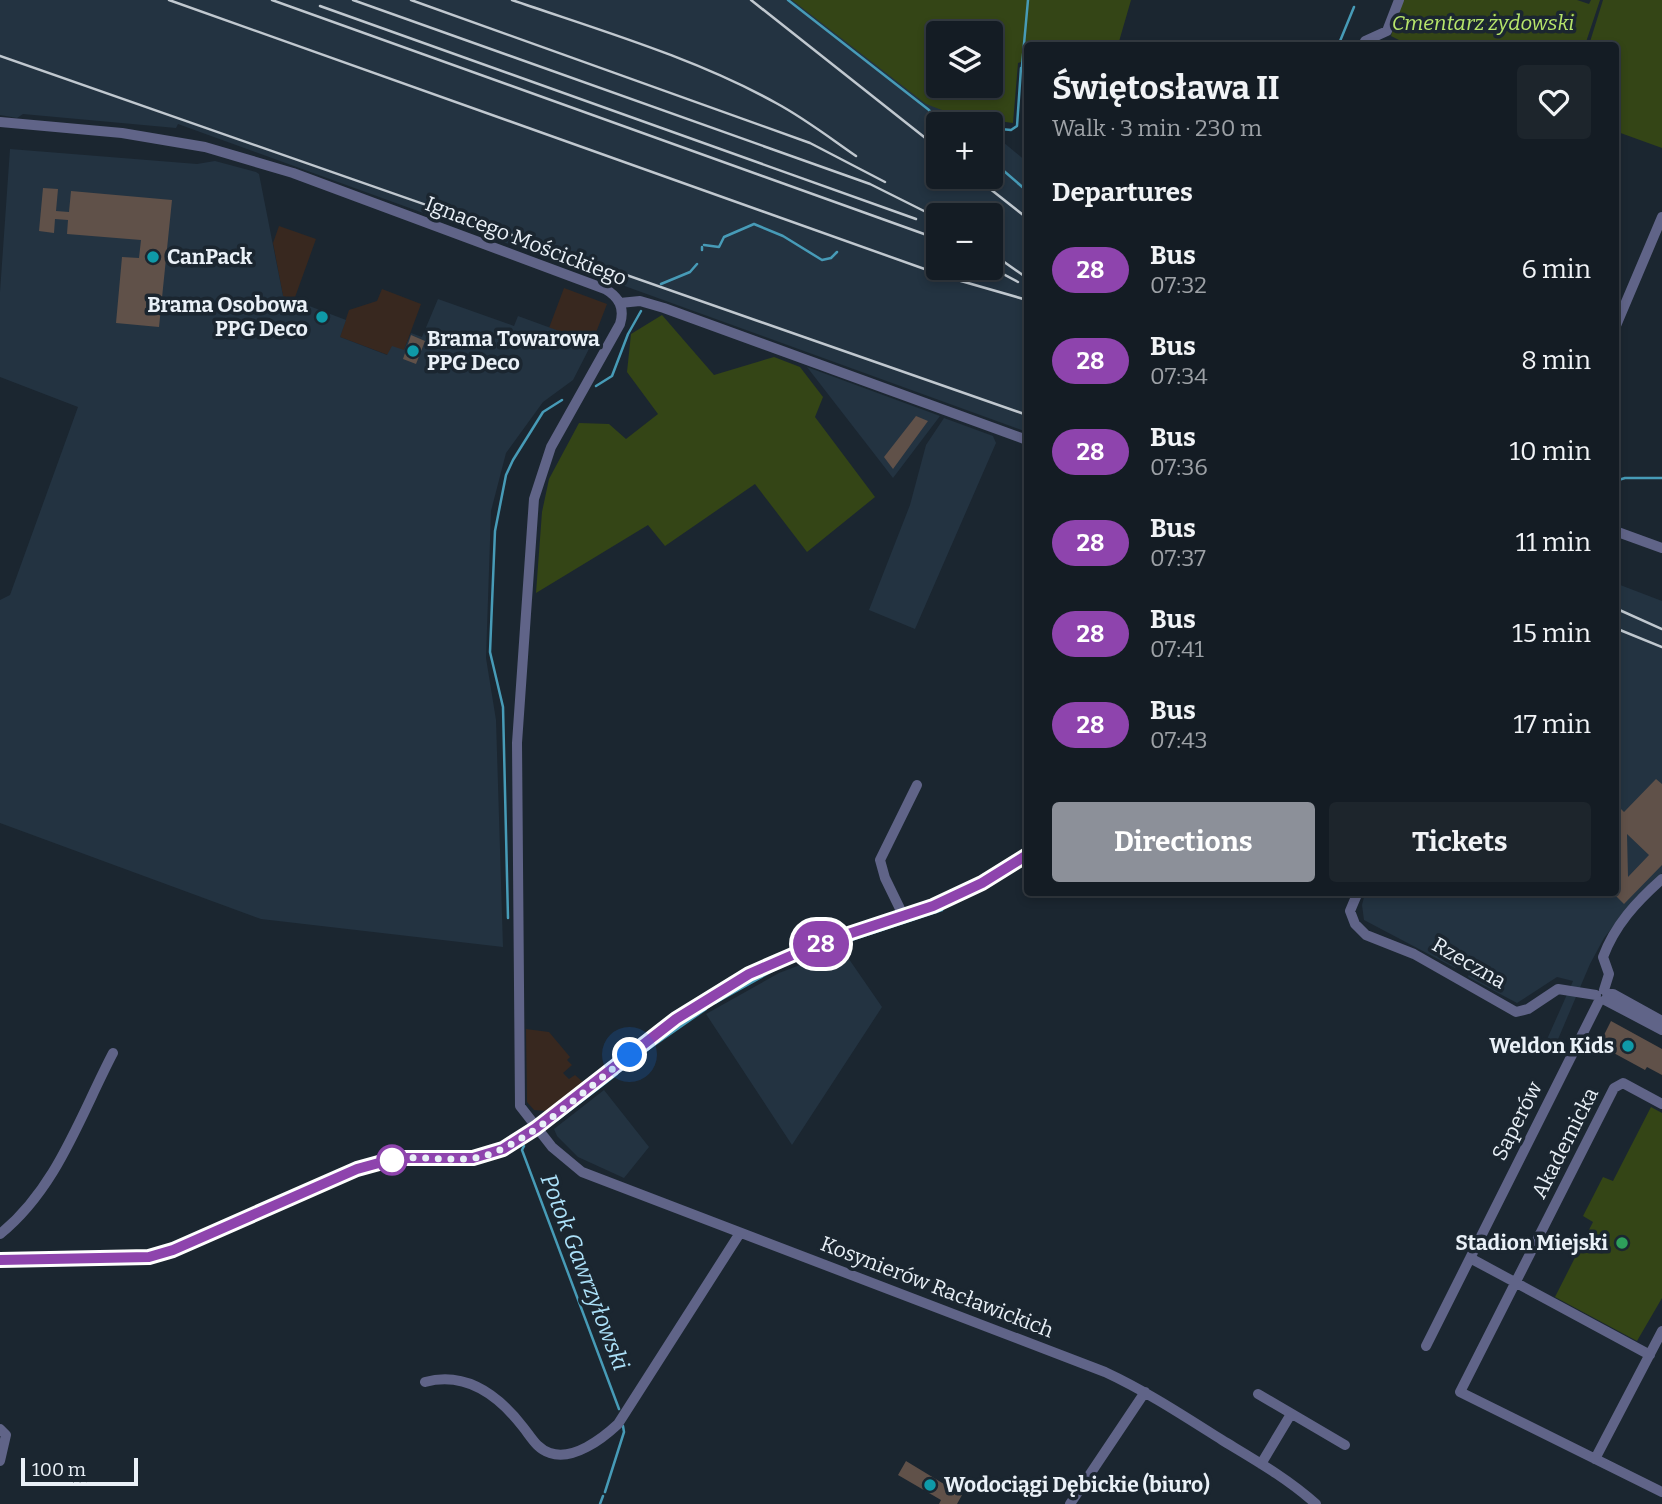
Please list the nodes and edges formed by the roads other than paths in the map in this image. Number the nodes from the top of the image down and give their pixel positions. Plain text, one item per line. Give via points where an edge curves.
1 (1399, 0) edge
2 (1365, 41) dead end
3 (0, 122) edge
4 (1662, 218) edge
5 (620, 303) junction
6 (1619, 319) edge
7 (1024, 439) edge
8 (1619, 532) edge
9 (1662, 548) edge
10 (917, 785) dead end
11 (1024, 857) edge
12 (1662, 879) edge
13 (1356, 896) edge
14 (904, 917) junction
15 (1602, 996) junction
16 (1662, 1020) edge
17 (1662, 1030) edge
18 (113, 1053) dead end
19 (1662, 1104) edge
20 (536, 1128) junction
21 (740, 1233) junction
22 (0, 1234) edge
23 (1470, 1258) junction
24 (0, 1260) edge
25 (1516, 1282) junction
26 (1662, 1331) edge
27 (1426, 1346) dead end
28 (1650, 1355) junction
29 (425, 1382) dead end
30 (1145, 1392) junction
31 (1258, 1394) dead end
32 (1291, 1414) junction
33 (0, 1429) edge
34 (1345, 1445) dead end
35 (1595, 1459) junction
36 (0, 1461) edge
37 (1261, 1464) junction
38 (1662, 1492) edge
39 (1070, 1504) edge
40 (1315, 1504) edge

1 - 2 street via 1387,31
3 - 5 street, Ignacego Mościckiego via 167,139 261,163 605,289
4 - 6 street
5 - 7 street, Ignacego Mościckiego via 640,301 664,308
5 - 20 street, Kosynierów Racławickich via 620,324 541,471 529,544 516,783 518,1094 520,1106
8 - 9 street
10 - 14 street via 880,860
11 - 14 street via 982,883
12 - 15 street, Saperów via 1627,912 1614,934 1603,957 1609,974
13 - 15 street, Rzeczna via 1350,911 1360,930 1414,954 1516,1012 1558,989
14 - 20 street via 809,948 729,985 668,1025
15 - 16 street via 1613,994
15 - 17 street
15 - 23 street, Saperów
18 - 22 street via 52,1175 25,1212
19 - 25 street, Akademicka via 1623,1083 1614,1088
20 - 21 street, Kosynierów Racławickich via 582,1172
20 - 24 street via 483,1156 397,1158 357,1169 149,1257
21 - 29 street via 618,1424 599,1440 568,1454 542,1450 501,1402 483,1390 454,1380
21 - 30 street, Kosynierów Racławickich via 1105,1372
23 - 25 street
23 - 27 street, Saperów
25 - 28 street
25 - 35 street, Akademicka via 1460,1392
26 - 28 street
28 - 35 street
30 - 37 street, Kosynierów Racławickich
30 - 39 street
31 - 32 street
32 - 34 street
32 - 37 street
33 - 36 street via 6,1435
35 - 38 street, Akademicka
37 - 40 street, Kosynierów Racławickich

